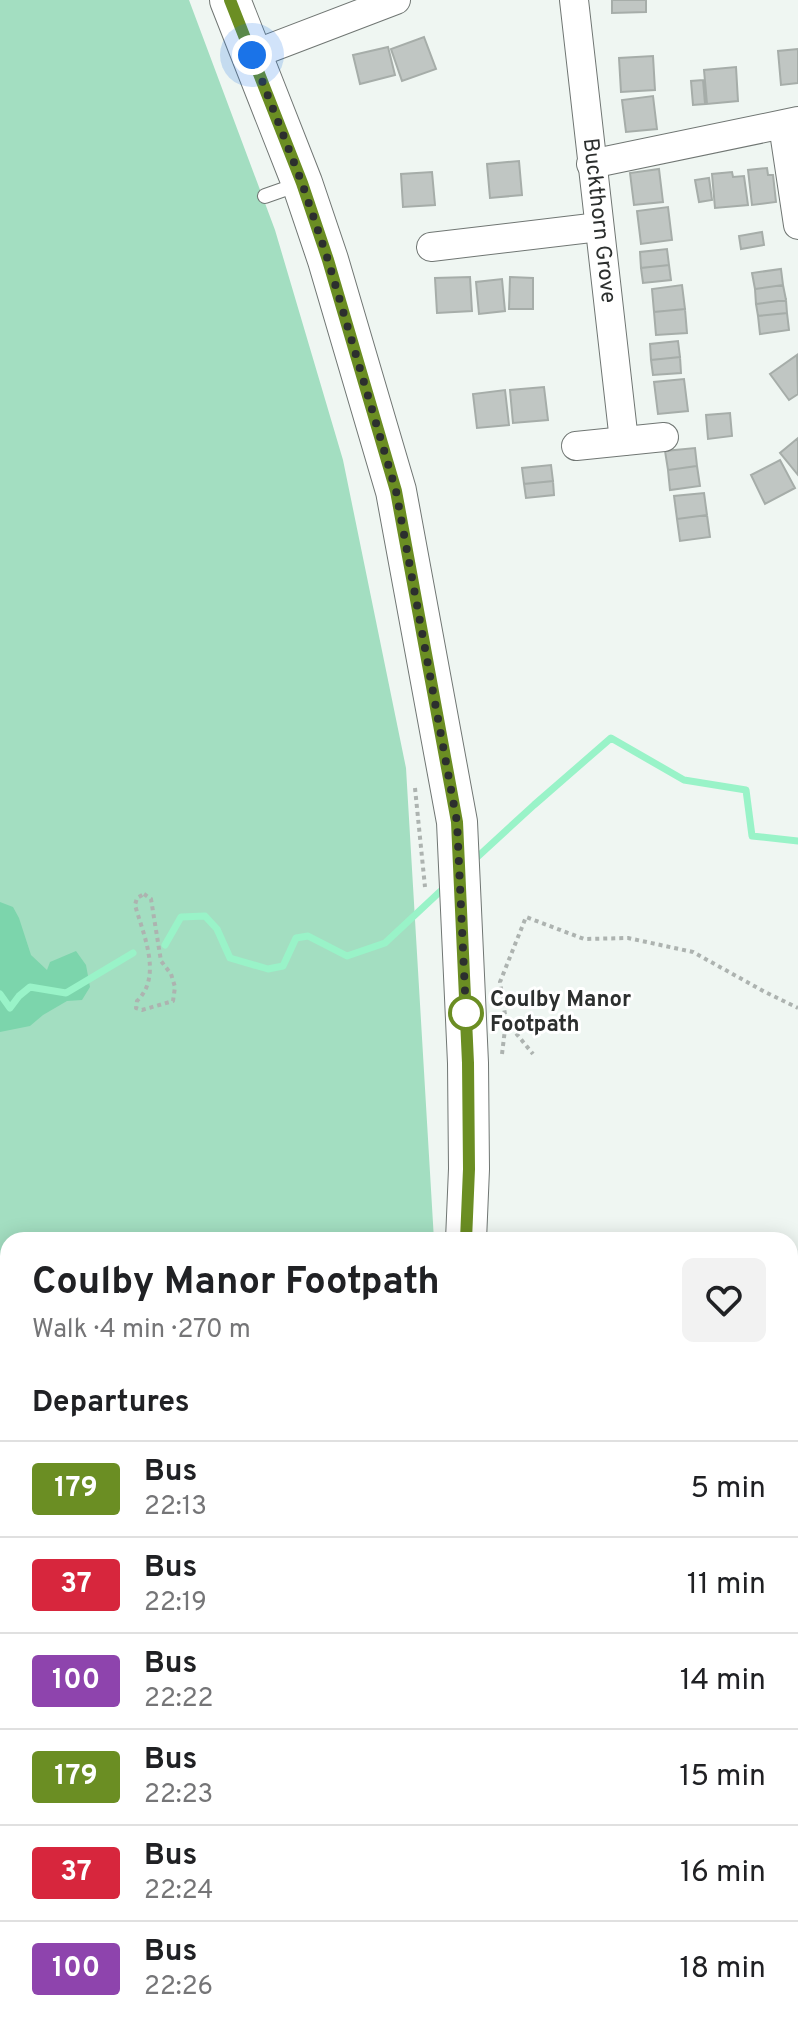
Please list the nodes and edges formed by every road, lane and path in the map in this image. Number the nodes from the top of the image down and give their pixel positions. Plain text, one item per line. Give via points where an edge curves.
1 (230, 0) edge
2 (396, 0) edge
3 (574, 0) edge
4 (252, 55) junction
5 (790, 123) edge
6 (591, 164) junction
7 (302, 183) junction
8 (265, 196) dead end
9 (798, 225) edge
10 (599, 227) junction
11 (431, 247) dead end
12 (664, 437) dead end
13 (624, 441) junction
14 (576, 446) dead end
15 (415, 782) dead end
16 (426, 893) dead end
17 (798, 1008) edge
18 (142, 1010) joint
19 (506, 1021) junction
20 (533, 1054) dead end
21 (501, 1064) dead end
22 (466, 1232) edge

1 - 4 main road
2 - 4 street
3 - 6 street, Buckthorn Grove
4 - 7 main road
5 - 6 street
5 - 9 street
6 - 10 street, Buckthorn Grove
7 - 8 lane
7 - 22 main road via 396,491 457,822 468,1063
10 - 11 street
10 - 13 street, Buckthorn Grove
12 - 13 street
13 - 14 street
15 - 16 path
17 - 19 path via 693,952 628,938 584,939 526,917 500,982
18 - 18 path via 136,1008 148,984 150,951 135,905 144,894 151,899 161,961 175,987 173,1001
19 - 20 path
19 - 21 path

